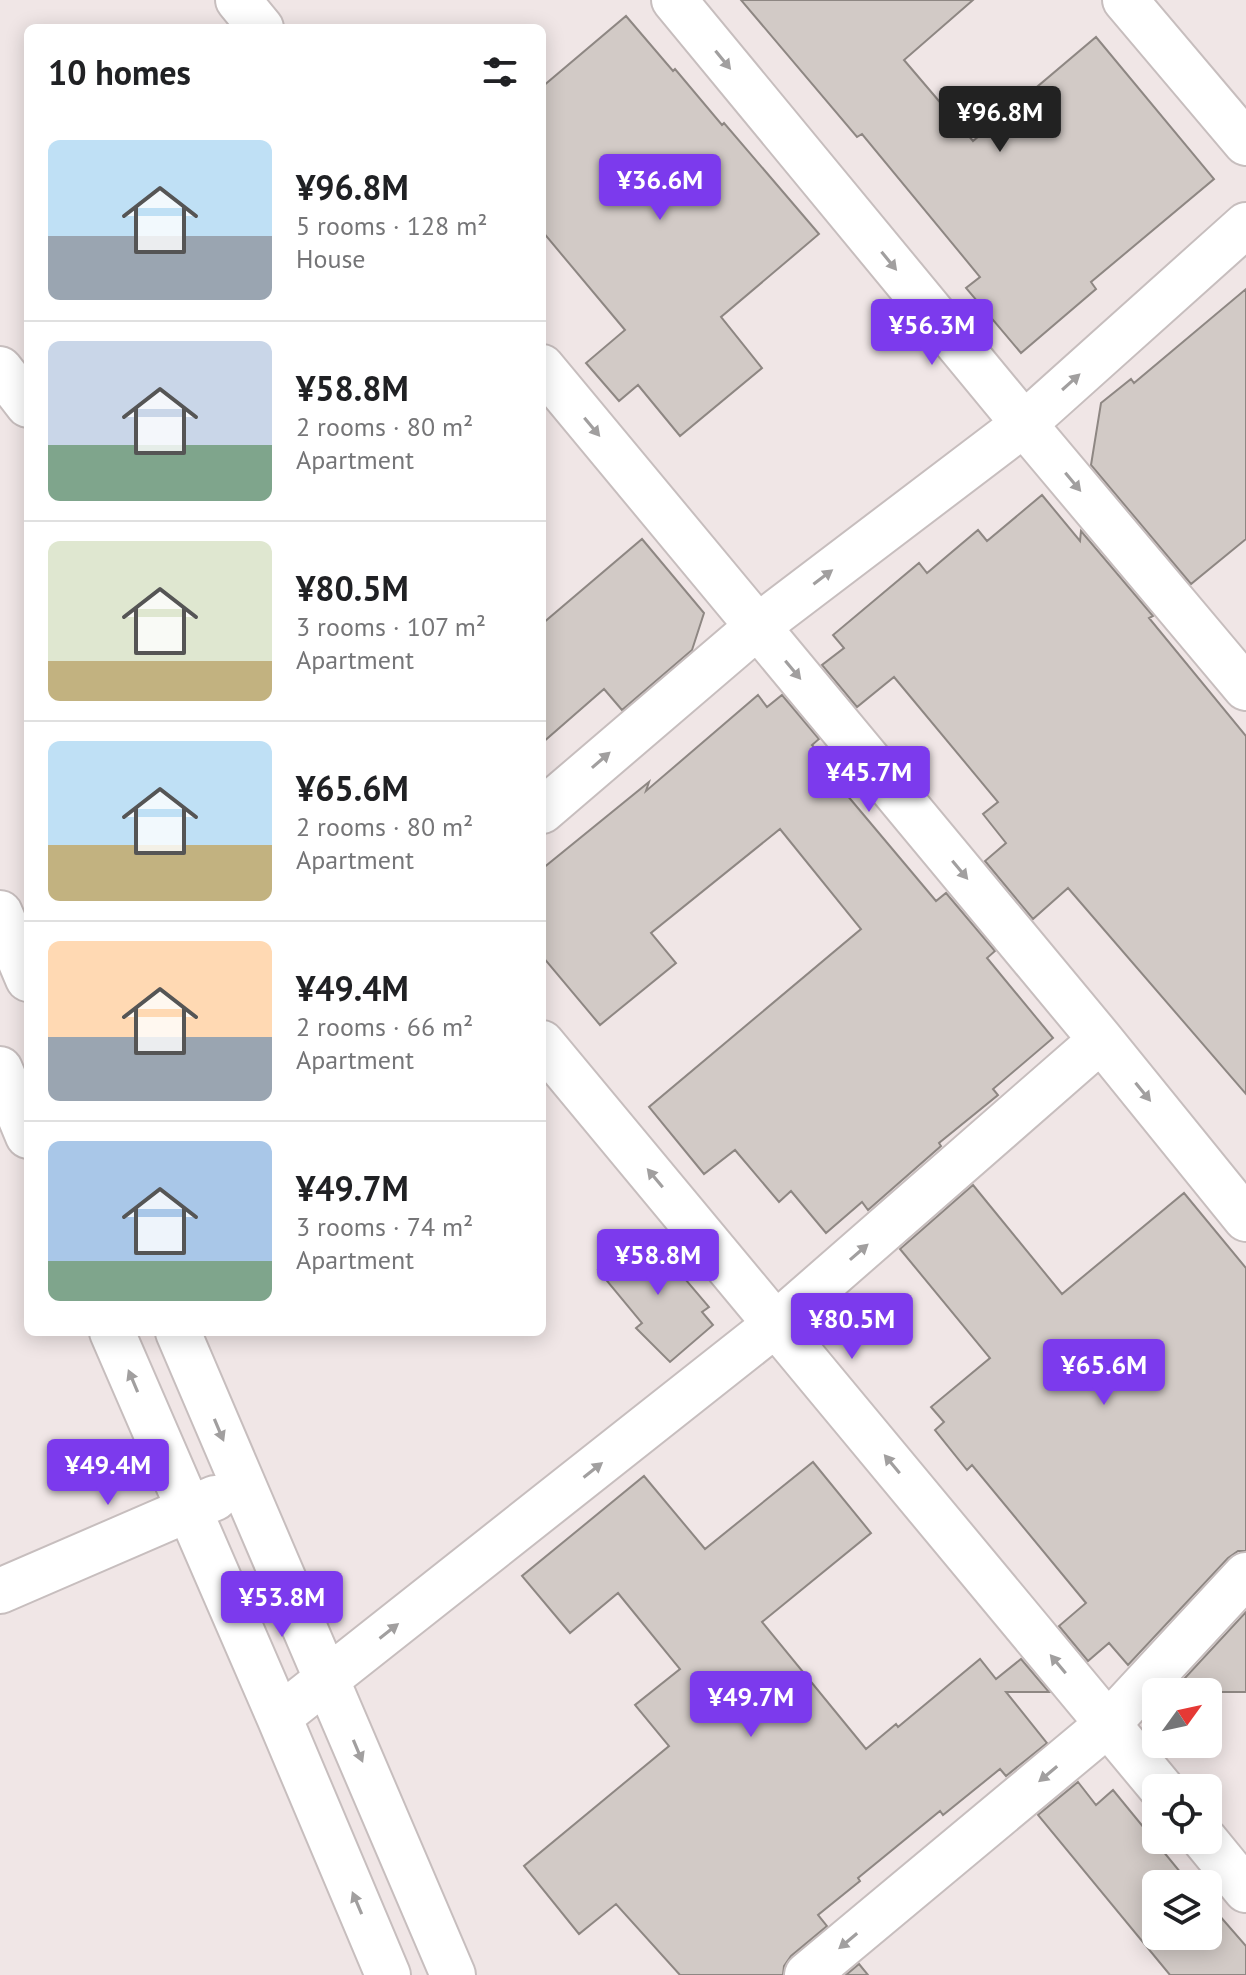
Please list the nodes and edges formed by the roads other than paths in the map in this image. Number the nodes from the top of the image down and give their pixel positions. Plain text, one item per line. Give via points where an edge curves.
1 (238, 0) edge
2 (674, 0) edge
3 (1125, 0) edge
4 (258, 24) edge
5 (1246, 143) edge
6 (1246, 225) edge
7 (0, 369) edge
8 (546, 372) edge
9 (24, 400) edge
10 (1024, 424) junction
11 (757, 627) junction
12 (1246, 688) edge
13 (546, 808) edge
14 (0, 913) edge
15 (24, 970) edge
16 (1101, 1040) junction
17 (546, 1048) edge
18 (0, 1069) edge
19 (24, 1126) edge
20 (1246, 1219) edge
21 (776, 1324) junction
22 (114, 1336) edge
23 (180, 1336) edge
24 (243, 1486) junction
25 (189, 1509) junction
26 (1246, 1575) edge
27 (0, 1591) edge
28 (328, 1680) junction
29 (279, 1717) junction
30 (1108, 1724) junction
31 (1149, 1774) edge
32 (1216, 1854) edge
33 (1246, 1890) edge
34 (442, 1972) edge
35 (388, 1975) edge
36 (807, 1975) edge

1 - 4 street
2 -> 10 street
3 - 5 street
10 -> 6 street
7 - 9 street
8 -> 11 street
11 -> 10 street
10 -> 12 street
13 -> 11 street
11 -> 16 street
14 - 15 street
16 -> 20 street
21 -> 16 street
21 -> 17 street
18 - 19 street
28 -> 21 street
30 -> 21 street
25 -> 22 street
23 -> 24 street
24 - 25 street
24 - 28 street
25 - 27 street
25 - 29 street
26 - 30 street
28 - 29 street
28 -> 34 street
35 -> 29 street
30 - 31 street
30 -> 36 street
32 - 33 street

